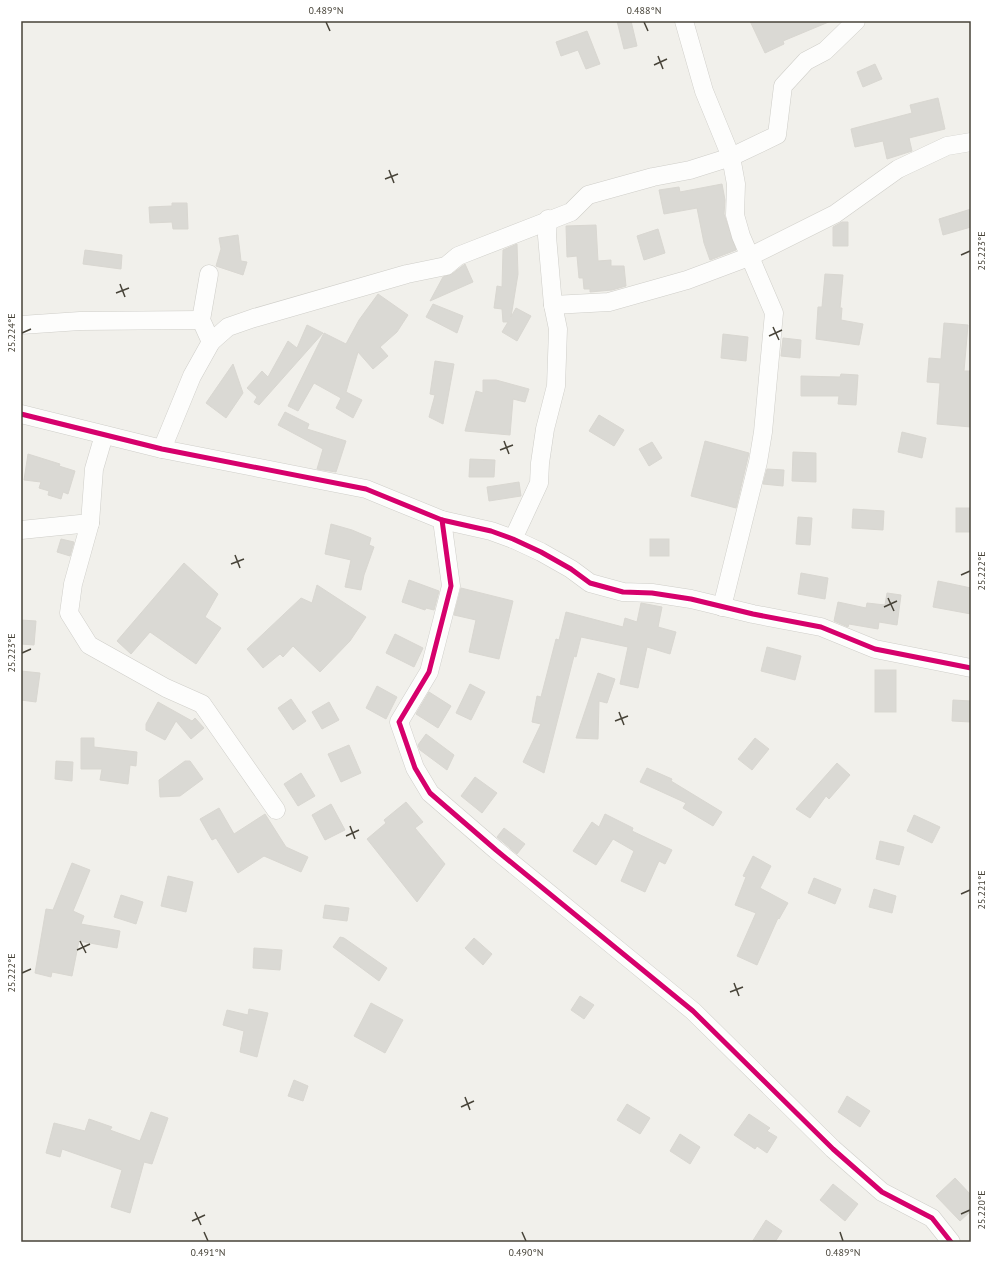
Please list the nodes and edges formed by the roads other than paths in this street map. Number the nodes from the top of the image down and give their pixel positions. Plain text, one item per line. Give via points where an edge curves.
1 (684, 21) edge
2 (856, 21) edge
3 (971, 142) edge
4 (731, 157) junction
5 (548, 219) junction
6 (751, 256) junction
7 (209, 274) dead end
8 (553, 305) junction
9 (201, 320) junction
10 (21, 325) edge
11 (211, 342) junction
12 (21, 414) edge
13 (104, 435) junction
14 (162, 448) junction
15 (442, 520) junction
16 (90, 523) junction
17 (21, 530) edge
18 (513, 539) junction
19 (722, 607) junction
20 (971, 668) edge
21 (276, 810) dead end
22 (951, 1242) edge

1 - 4 street via 704,91
2 - 4 street via 825,51 806,61 784,86 777,136
3 - 6 street via 947,146 898,168 835,214
4 - 5 street via 690,170 653,177 588,195 571,212
4 - 6 street via 736,184 735,215 741,236
5 - 8 street
5 - 11 street via 458,256 446,266 407,274 254,318 228,327
6 - 8 street via 687,280 609,302
6 - 19 street via 774,313 758,462
7 - 9 street
8 - 18 street via 558,329 556,386 545,429 539,483
9 - 10 street via 80,321
9 - 11 street
11 - 14 street via 192,376
12 - 13 street
13 - 14 street
13 - 16 street via 94,469
14 - 15 street via 366,489
15 - 18 street via 491,531
15 - 22 street via 451,586 429,672 399,722 415,768 430,793 693,1011 834,1149 882,1192 932,1218
16 - 17 street
16 - 21 street via 73,584 69,613 89,645 166,688 202,704
18 - 19 street via 571,569 590,583 623,592 659,594
19 - 20 street via 821,627 876,649

